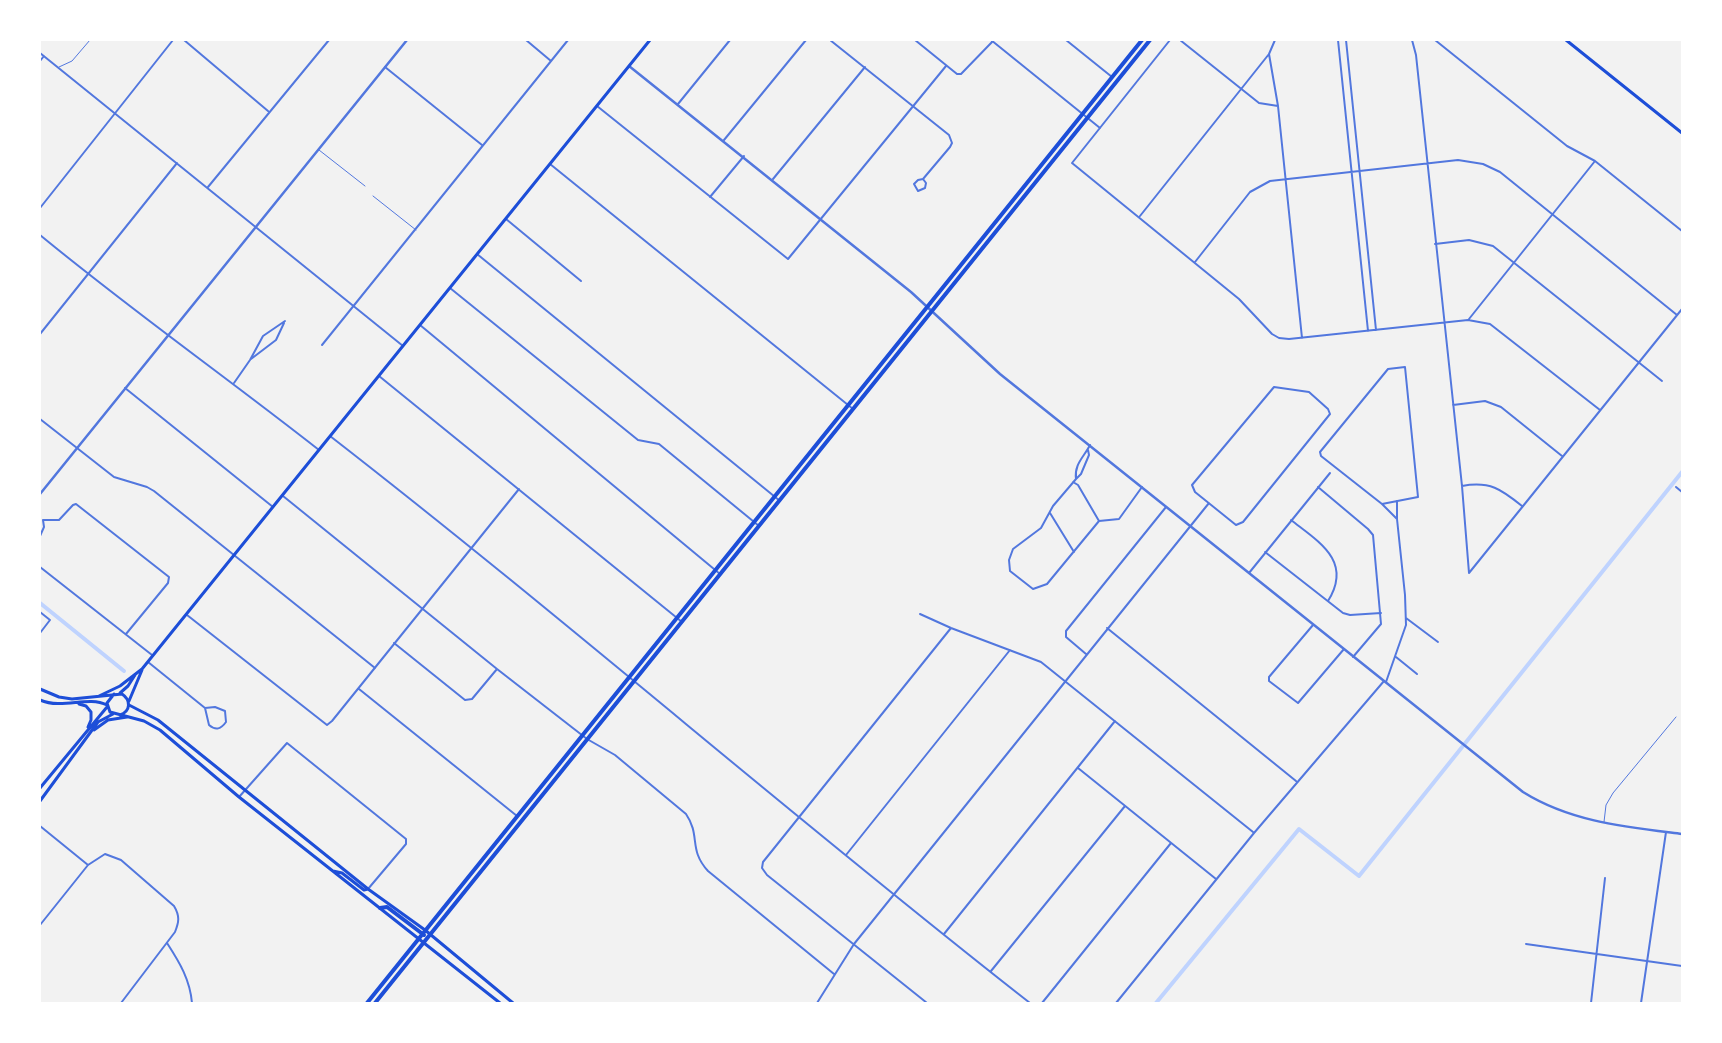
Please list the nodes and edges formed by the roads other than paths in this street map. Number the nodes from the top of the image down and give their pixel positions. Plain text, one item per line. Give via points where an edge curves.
1 (90, 40) edge
2 (173, 40) edge
3 (184, 40) edge
4 (328, 40) edge
5 (407, 40) edge
6 (526, 40) edge
7 (568, 40) edge
8 (650, 40) edge
9 (730, 40) edge
10 (806, 40) edge
11 (830, 40) edge
12 (915, 40) edge
13 (1066, 40) edge
14 (1142, 40) edge
15 (1150, 40) edge
16 (1170, 40) edge
17 (1180, 40) edge
18 (1276, 40) edge
19 (1338, 40) edge
20 (1346, 40) edge
21 (1412, 40) edge
22 (1435, 40) edge
23 (1566, 40) edge
24 (992, 41) edge
25 (1146, 45) junction
26 (40, 53) edge
27 (1268, 54) junction
28 (44, 56) junction
29 (551, 60) junction
30 (40, 61) edge
31 (629, 66) junction
32 (946, 66) junction
33 (58, 67) junction
34 (385, 67) junction
35 (865, 67) junction
36 (1112, 77) junction
37 (1240, 89) junction
38 (678, 104) junction
39 (597, 106) junction
40 (912, 106) junction
41 (1278, 106) junction
42 (268, 111) junction
43 (116, 113) junction
44 (1082, 114) junction
45 (1088, 118) junction
46 (1100, 128) junction
47 (1682, 133) edge
48 (724, 140) junction
49 (483, 146) junction
50 (318, 149) junction
51 (744, 156) junction
52 (1595, 161) junction
53 (177, 163) junction
54 (1427, 163) junction
55 (550, 164) junction
56 (1360, 170) junction
57 (1352, 171) junction
58 (1285, 178) junction
59 (773, 179) junction
60 (924, 179) junction
61 (365, 186) dead end
62 (208, 187) junction
63 (373, 196) dead end
64 (710, 197) junction
65 (40, 208) edge
66 (1553, 213) junction
67 (1140, 216) junction
68 (822, 218) junction
69 (506, 219) junction
70 (256, 226) junction
71 (416, 230) junction
72 (1682, 231) edge
73 (40, 235) edge
74 (979, 242) junction
75 (1435, 244) junction
76 (984, 246) junction
77 (478, 254) junction
78 (1195, 262) junction
79 (1514, 262) junction
80 (88, 275) junction
81 (581, 281) dead end
82 (450, 288) junction
83 (354, 305) junction
84 (928, 306) junction
85 (1682, 309) edge
86 (933, 310) junction
87 (1677, 315) junction
88 (1468, 320) junction
89 (1444, 323) junction
90 (420, 325) junction
91 (1376, 330) junction
92 (1368, 331) junction
93 (40, 334) edge
94 (167, 336) junction
95 (1302, 338) junction
96 (322, 344) dead end
97 (403, 346) junction
98 (250, 360) junction
99 (1638, 362) junction
100 (378, 376) junction
101 (1662, 382) dead end
102 (234, 383) junction
103 (125, 388) junction
104 (848, 404) junction
105 (1453, 405) junction
106 (853, 408) junction
107 (1600, 410) junction
108 (40, 419) edge
109 (330, 436) junction
110 (823, 436) junction
111 (828, 440) junction
112 (1090, 446) junction
113 (77, 448) junction
114 (319, 450) junction
115 (1088, 450) junction
116 (1563, 457) junction
117 (1330, 473) dead end
118 (1076, 479) junction
119 (1073, 482) junction
120 (1462, 486) junction
121 (1142, 487) junction
122 (1676, 487) dead end
123 (1318, 488) junction
124 (519, 489) junction
125 (1682, 492) edge
126 (40, 494) edge
127 (282, 495) junction
128 (774, 496) junction
129 (780, 500) junction
130 (1396, 501) junction
131 (1209, 503) junction
132 (1382, 504) junction
133 (273, 507) junction
134 (1166, 507) junction
135 (1523, 507) junction
136 (1050, 513) junction
137 (40, 517) edge
138 (1396, 519) junction
139 (43, 520) junction
140 (1292, 520) junction
141 (1099, 521) junction
142 (754, 522) junction
143 (759, 526) junction
144 (1190, 526) junction
145 (40, 536) edge
146 (471, 548) junction
147 (1074, 552) junction
148 (1265, 552) junction
149 (233, 556) junction
150 (40, 567) edge
151 (715, 569) junction
152 (1249, 573) junction
153 (720, 574) junction
154 (1328, 601) junction
155 (423, 608) junction
156 (40, 612) edge
157 (1381, 613) junction
158 (186, 614) junction
159 (920, 614) dead end
160 (677, 617) junction
161 (1406, 618) junction
162 (682, 622) junction
163 (1313, 624) junction
164 (951, 628) junction
165 (1107, 628) junction
166 (40, 633) edge
167 (126, 634) junction
168 (1438, 642) dead end
169 (394, 643) junction
170 (1344, 649) junction
171 (1010, 650) junction
172 (1086, 655) junction
173 (152, 656) junction
174 (1354, 657) junction
175 (1396, 657) junction
176 (148, 662) junction
177 (375, 668) junction
178 (142, 669) junction
179 (497, 669) junction
180 (135, 674) junction
181 (1417, 674) dead end
182 (629, 676) junction
183 (634, 680) junction
184 (1385, 681) junction
185 (1065, 682) junction
186 (621, 687) junction
187 (359, 688) junction
188 (40, 689) edge
189 (119, 693) junction
190 (114, 694) junction
191 (131, 694) junction
192 (99, 696) junction
193 (59, 697) junction
194 (40, 700) edge
195 (78, 704) junction
196 (129, 704) junction
197 (57, 705) junction
198 (107, 706) junction
199 (614, 706) junction
200 (136, 708) junction
201 (205, 708) junction
202 (113, 714) junction
203 (118, 715) junction
204 (129, 716) junction
205 (1676, 717) dead end
206 (1115, 722) junction
207 (87, 730) junction
208 (88, 736) junction
209 (582, 736) junction
210 (587, 739) junction
211 (1078, 768) junction
212 (1296, 782) junction
213 (40, 788) edge
214 (244, 790) junction
215 (239, 797) junction
216 (40, 801) edge
217 (1125, 806) junction
218 (518, 816) junction
219 (798, 818) junction
220 (1604, 823) junction
221 (40, 826) edge
222 (1254, 832) junction
223 (1666, 832) junction
224 (1682, 834) edge
225 (1171, 843) junction
226 (486, 855) junction
227 (846, 855) junction
228 (491, 859) junction
229 (88, 865) junction
230 (332, 871) junction
231 (1605, 878) dead end
232 (1216, 879) junction
233 (368, 889) junction
234 (894, 894) junction
235 (380, 908) junction
236 (40, 925) edge
237 (424, 932) junction
238 (944, 934) junction
239 (419, 938) junction
240 (427, 938) junction
241 (167, 943) junction
242 (854, 944) junction
243 (1526, 944) dead end
244 (1597, 954) junction
245 (1646, 961) junction
246 (1682, 966) edge
247 (991, 972) junction
248 (834, 974) junction
249 (121, 1003) edge
250 (192, 1003) edge
251 (367, 1003) edge
252 (375, 1003) edge
253 (500, 1003) edge
254 (513, 1003) edge
255 (817, 1003) edge
256 (927, 1003) edge
257 (1030, 1003) edge
258 (1042, 1003) edge
259 (1116, 1003) edge
260 (1591, 1003) edge
261 (1641, 1003) edge

1 - 33 lane via 72,60
2 - 43 street
3 - 42 street
4 - 42 street
5 - 34 street
6 - 29 street
7 - 29 street
8 - 31 main road
9 - 38 street
10 - 48 street
11 - 35 street
12 - 32 street
13 - 36 street
14 - 25 main road
14 - 36 main road
15 - 25 main road
16 - 46 street
17 - 37 street
18 - 27 street
19 - 57 street
20 - 56 street
21 - 54 street
22 - 52 street via 1567,146
23 - 47 main road
24 - 32 street via 961,74
24 - 44 street
25 - 45 main road
26 - 28 street
27 - 37 street
27 - 41 street
28 - 30 street
28 - 33 street
29 - 49 street
31 - 38 street
31 - 39 main road
32 - 40 street
33 - 43 street
34 - 49 street
34 - 50 street
35 - 40 street
35 - 59 street
36 - 44 main road
37 - 41 street via 1259,103
37 - 67 street
38 - 48 street
39 - 55 main road
39 - 64 street
40 - 60 street via 949,135 952,142
40 - 68 street
41 - 58 street
42 - 62 street
43 - 53 street
43 - 65 street
44 - 45 street
44 - 74 main road
45 - 46 street
45 - 76 main road
46 - 67 street via 1072,163
48 - 51 street
49 - 71 street
50 - 61 lane
50 - 70 street
51 - 59 street
51 - 64 street
52 - 66 street
52 - 72 street
53 - 62 street
53 - 80 street
54 - 56 street
54 - 66 street via 1458,160 1483,164 1500,172
54 - 75 street
55 - 69 main road
55 - 104 street
56 - 57 street
56 - 91 street
57 - 58 street
57 - 92 street
58 - 78 street via 1260,185 1250,192
58 - 95 street
59 - 68 street
60 - 60 street via 926,187 918,191 914,184
62 - 70 street
63 - 71 lane
64 - 68 street via 788,259
66 - 79 street
66 - 87 street
67 - 78 street
68 - 84 street
69 - 77 main road
69 - 81 street
70 - 83 street
70 - 94 street
71 - 83 street
73 - 80 street
74 - 76 main road
74 - 84 main road
75 - 79 street via 1469,240 1481,242 1493,246
75 - 89 street
76 - 86 main road
77 - 82 main road
77 - 128 street
78 - 95 street via 1239,299 1272,334 1279,338
79 - 88 street
79 - 99 street
80 - 93 street
80 - 94 street
82 - 90 main road
82 - 142 street via 638,440 658,444
83 - 96 street
83 - 97 street
84 - 86 street
84 - 104 main road
85 - 87 street
86 - 106 main road
86 - 112 street via 1000,374
87 - 99 street
88 - 89 street
88 - 107 street via 1490,324
89 - 91 street
89 - 105 street
90 - 97 main road
90 - 151 street
91 - 92 street
92 - 95 street
94 - 102 street
94 - 103 street
97 - 100 main road
98 - 98 street via 263,336 285,321 276,340
98 - 102 street
99 - 101 street
99 - 107 street
100 - 109 main road
100 - 124 street
102 - 114 street
103 - 113 street
103 - 133 street
104 - 106 street
104 - 110 main road
105 - 116 street via 1485,401 1502,408
105 - 120 street
106 - 111 main road
107 - 116 street
108 - 113 street
109 - 114 main road
109 - 146 street
110 - 111 main road
110 - 128 main road
111 - 129 main road
112 - 115 street
112 - 121 street
113 - 126 street
113 - 149 street via 116,479 150,489
114 - 127 main road
115 - 118 street via 1089,455
115 - 118 street via 1083,453 1075,471
116 - 135 street
117 - 123 street
118 - 119 street
119 - 136 street
119 - 141 street
120 - 135 street via 1480,483 1494,487
120 - 135 street via 1469,573
121 - 134 street
121 - 141 street via 1119,519
122 - 125 street
123 - 140 street
123 - 157 street via 1373,535
124 - 146 street
124 - 160 street
127 - 133 main road
127 - 155 street
128 - 129 street
128 - 142 main road
129 - 143 main road
130 - 132 street
130 - 132 street via 1418,496 1405,367 1388,369 1320,452
130 - 138 street
131 - 131 street via 1234,524 1243,522 1327,418 1330,414 1328,409 1305,390 1271,388 1193,484 1192,488
131 - 144 street
132 - 138 street
133 - 149 main road
134 - 144 street
134 - 172 street via 1066,630 1066,637
136 - 147 street
136 - 147 street via 1035,534 1013,549 1010,571 1033,589 1038,589 1048,584
137 - 139 street
138 - 161 street
139 - 145 street
139 - 167 street via 59,520 76,504 169,578
140 - 148 street
140 - 154 street via 1330,551 1334,558 1337,586
141 - 147 street
142 - 143 street
142 - 151 main road
143 - 153 main road
144 - 152 street
144 - 165 street
146 - 155 street
146 - 182 street
148 - 152 street
148 - 154 street
149 - 158 main road
149 - 177 street
150 - 167 street
151 - 153 street
151 - 160 main road
152 - 163 street
153 - 162 main road
154 - 157 street via 1350,615
155 - 169 street
155 - 179 street
156 - 166 street via 50,620
157 - 174 street via 1381,624
158 - 173 main road
158 - 187 street via 326,725
159 - 164 street
160 - 162 street
160 - 182 main road
161 - 168 street
161 - 175 street
162 - 183 main road
163 - 170 street
163 - 170 street via 1269,677 1269,681 1292,701 1298,703
164 - 171 street
164 - 219 street
165 - 172 street
165 - 212 street
167 - 173 street
169 - 177 street
169 - 179 street via 465,700 472,699
170 - 174 street
171 - 185 street via 1041,662
171 - 227 street
172 - 185 street
173 - 176 main road
174 - 184 street
175 - 181 street
175 - 184 street
176 - 178 main road
176 - 201 street
177 - 187 street
178 - 180 main road
178 - 191 main road
179 - 209 street
180 - 189 main road
180 - 192 main road
182 - 183 street
182 - 186 main road
183 - 199 main road
183 - 219 street
184 - 212 street
184 - 220 street via 1537,801 1559,812
185 - 206 street
185 - 234 street
186 - 199 main road via 623,690
186 - 209 main road
187 - 218 street
188 - 193 main road
189 - 190 main road
189 - 196 main road via 127,698
190 - 192 main road
190 - 198 main road
191 - 196 main road
191 - 200 main road
192 - 193 main road
193 - 197 main road
194 - 197 main road
195 - 197 main road
195 - 198 main road via 96,702
195 - 207 main road via 91,712
196 - 200 main road
196 - 203 main road via 126,712
198 - 202 main road
198 - 207 main road
199 - 210 main road
200 - 214 main road via 158,720
201 - 201 street via 209,725 221,728 226,722 225,711
202 - 203 main road
202 - 208 main road via 100,720
203 - 204 main road
204 - 208 main road via 104,722
204 - 215 main road via 160,730
205 - 220 lane via 1613,794 1606,805
206 - 211 street
206 - 222 street
207 - 213 main road
208 - 216 main road
209 - 210 street
209 - 218 main road
210 - 228 main road
210 - 248 street via 615,755 686,814 692,824 695,851 708,871
211 - 217 street
211 - 238 street
212 - 222 street
214 - 215 street
214 - 233 main road
214 - 233 street via 285,744 379,816 407,842
215 - 230 main road
217 - 225 street
217 - 247 street
218 - 226 main road
219 - 227 street
219 - 242 street via 763,862 762,868
220 - 223 street
221 - 229 street
222 - 232 street
223 - 224 street
223 - 245 street
225 - 232 street
225 - 258 street
226 - 228 main road
226 - 237 main road
227 - 234 street
228 - 240 main road
229 - 236 street
229 - 241 street via 105,854 114,856 174,906 179,922
230 - 233 main road via 342,873 364,890
230 - 235 main road
231 - 244 street
232 - 259 street
233 - 237 main road
234 - 238 street
234 - 242 street
235 - 237 main road via 393,910
235 - 239 main road
237 - 239 main road
237 - 240 main road
238 - 247 street
239 - 240 main road
239 - 251 main road
240 - 252 main road
240 - 253 main road
240 - 254 main road
241 - 249 street
241 - 250 street via 185,972
242 - 248 street
242 - 256 street
243 - 244 street
244 - 245 street
244 - 260 street
245 - 246 street
245 - 261 street
247 - 257 street
248 - 255 street

